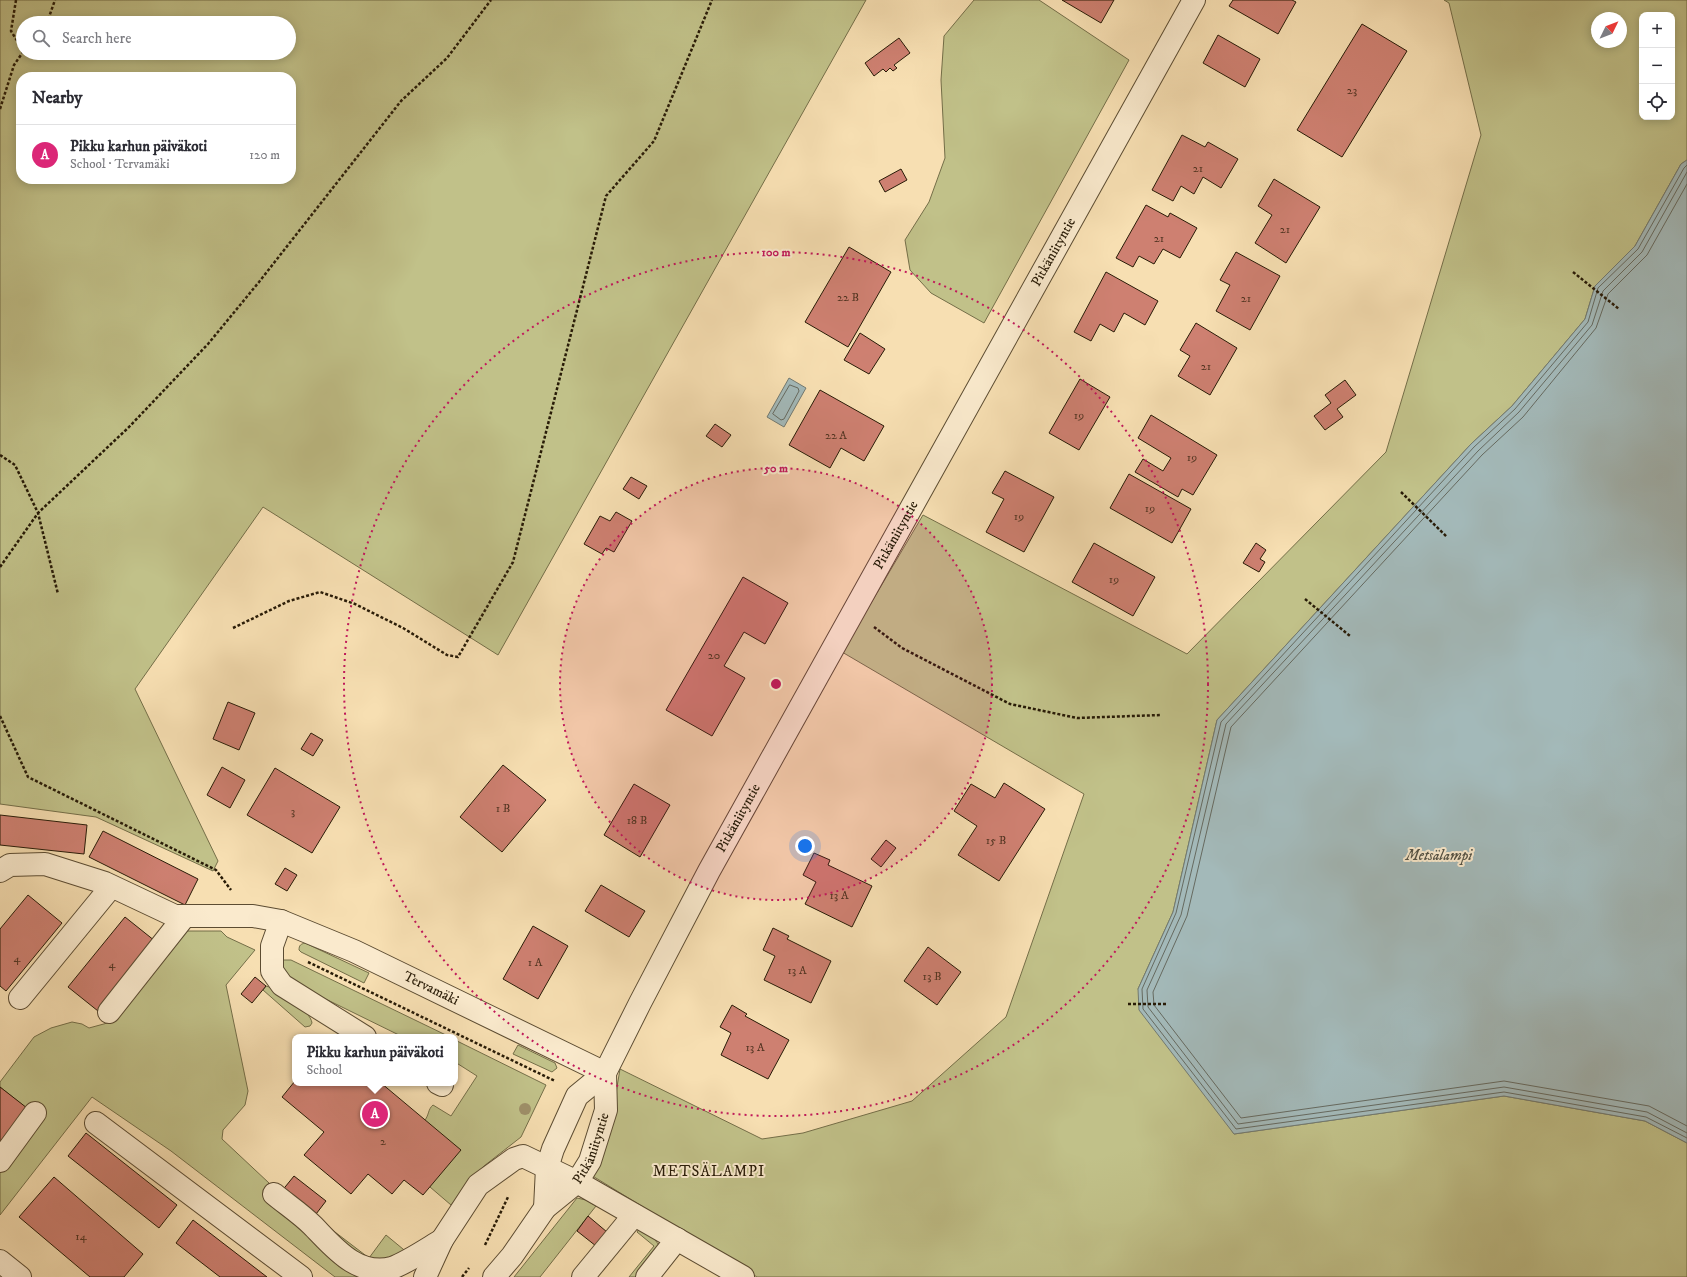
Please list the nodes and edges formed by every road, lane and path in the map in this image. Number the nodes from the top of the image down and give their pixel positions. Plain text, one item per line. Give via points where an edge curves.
1 (16, 0) edge
2 (55, 0) edge
3 (491, 0) edge
4 (712, 0) edge
5 (1194, 0) edge
6 (49, 16) edge
7 (16, 39) edge
8 (17, 60) edge
9 (0, 109) edge
10 (1573, 272) dead end
11 (1619, 309) dead end
12 (0, 455) edge
13 (1401, 492) dead end
14 (38, 513) junction
15 (1447, 537) dead end
16 (0, 567) edge
17 (58, 594) dead end
18 (1304, 599) dead end
19 (853, 611) junction
20 (233, 628) dead end
21 (1350, 636) dead end
22 (1161, 715) dead end
23 (0, 716) edge
24 (0, 870) edge
25 (111, 887) junction
26 (184, 916) junction
27 (253, 916) junction
28 (281, 921) junction
29 (307, 962) dead end
30 (20, 998) dead end
31 (1128, 1004) dead end
32 (1168, 1004) dead end
33 (109, 1012) dead end
34 (360, 1034) edge
35 (457, 1034) edge
36 (458, 1034) edge
37 (605, 1073) junction
38 (555, 1081) dead end
39 (35, 1113) dead end
40 (96, 1123) dead end
41 (0, 1160) edge
42 (547, 1168) junction
43 (577, 1182) junction
44 (274, 1194) dead end
45 (545, 1208) junction
46 (634, 1215) junction
47 (677, 1239) junction
48 (442, 1240) junction
49 (0, 1261) edge
50 (20, 1277) edge
51 (301, 1277) edge
52 (425, 1277) edge
53 (494, 1277) edge
54 (583, 1277) edge
55 (647, 1277) edge
56 (742, 1277) edge

1 - 7 path via 11,31
2 - 6 path
3 - 14 path via 447,58 401,102 208,344 129,427
4 - 20 path via 654,141 606,196 513,562 458,657 447,655 404,628 356,604 320,592 288,601
5 - 19 street, Pitkäniityntie
8 - 9 path
10 - 11 path
12 - 14 path via 14,465
13 - 15 path
14 - 16 path
14 - 17 path
18 - 21 path
19 - 22 path via 902,648 1010,704 1077,718
19 - 37 street, Pitkäniityntie via 709,871
23 - 27 path via 28,777 216,870
24 - 25 street, Tervamäki via 10,865 45,864
25 - 26 street, Tervamäki via 175,916
25 - 30 street
26 - 27 street, Tervamäki
26 - 33 street
27 - 28 street, Tervamäki
28 - 34 street via 272,946 272,971 282,985
28 - 37 street, Tervamäki via 354,951
29 - 35 path
31 - 32 path
36 - 38 path
37 - 42 street, Pitkäniityntie via 577,1096 552,1149
37 - 43 street, Pitkäniityntie via 606,1110 590,1161
39 - 41 street
40 - 51 street
42 - 43 street
42 - 45 street, Pitkäniityntie
42 - 48 street via 522,1156 514,1159 478,1185
43 - 45 street, Pitkäniityntie
43 - 46 street
44 - 48 street via 312,1224 335,1250 359,1268 371,1271 391,1268
45 - 53 street, Pitkäniityntie
46 - 47 street
46 - 54 street
47 - 55 street
47 - 56 street
48 - 52 street
49 - 50 street

